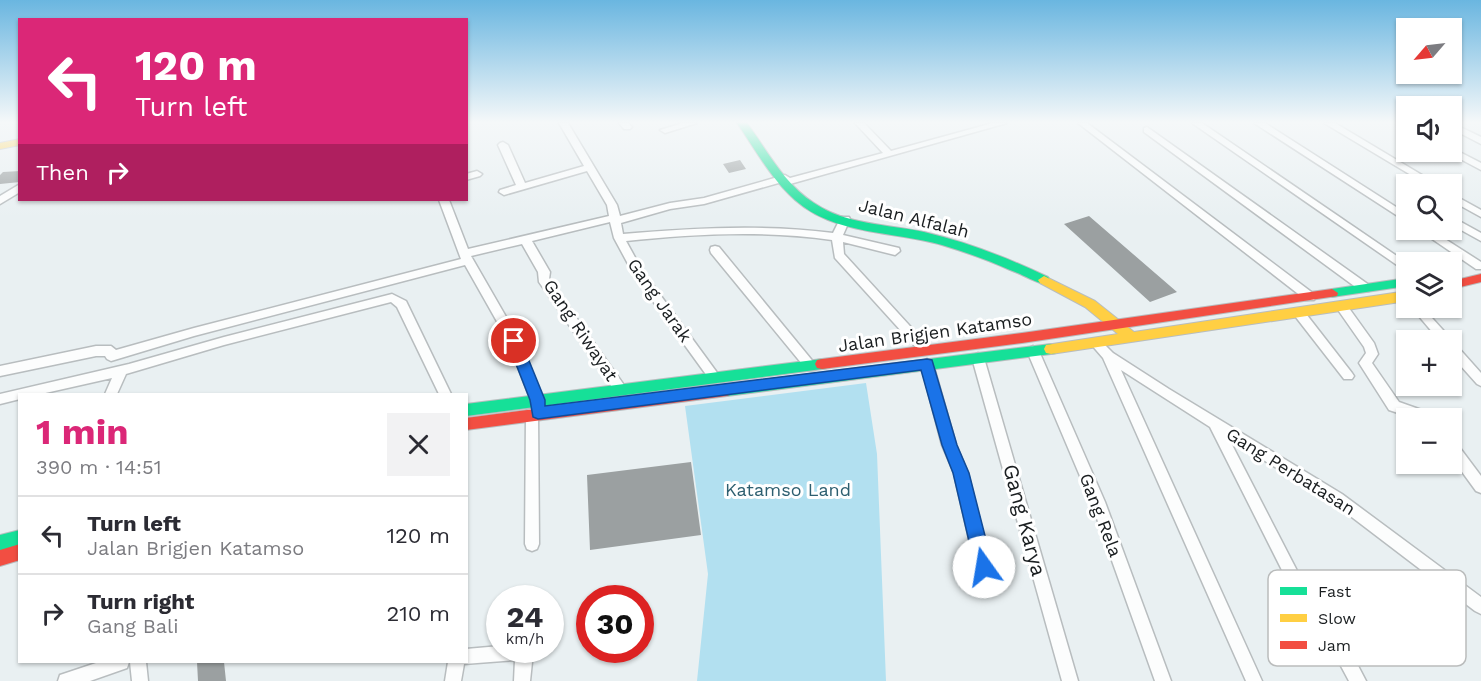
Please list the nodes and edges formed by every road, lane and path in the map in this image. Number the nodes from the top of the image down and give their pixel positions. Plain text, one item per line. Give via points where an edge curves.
1 (507, 155) edge
2 (582, 155) edge
3 (767, 155) edge
4 (887, 155) edge
5 (1124, 155) edge
6 (1181, 155) edge
7 (1243, 155) edge
8 (1308, 155) edge
9 (1383, 155) edge
10 (1462, 157) edge
11 (589, 167) junction
12 (1481, 167) edge
13 (1415, 174) edge
14 (786, 180) junction
15 (522, 187) junction
16 (18, 188) edge
17 (504, 192) dead end
18 (0, 201) edge
19 (444, 201) edge
20 (1462, 202) edge
21 (1396, 212) edge
22 (1481, 214) edge
23 (845, 219) junction
24 (614, 220) junction
25 (1462, 226) edge
26 (837, 237) junction
27 (619, 238) junction
28 (1481, 238) edge
29 (525, 239) junction
30 (1437, 240) edge
31 (715, 250) dead end
32 (895, 251) dead end
33 (466, 258) junction
34 (1396, 260) edge
35 (1462, 272) edge
36 (1480, 272) edge
37 (1462, 280) edge
38 (1396, 284) edge
39 (1365, 288) junction
40 (1310, 297) junction
41 (1396, 298) edge
42 (1342, 307) junction
43 (1299, 313) junction
44 (1426, 318) edge
45 (1120, 325) junction
46 (1437, 330) edge
47 (1131, 338) junction
48 (1096, 343) junction
49 (96, 351) junction
50 (131, 351) junction
51 (1033, 351) junction
52 (1109, 356) junction
53 (926, 358) junction
54 (978, 358) junction
55 (1462, 359) edge
56 (811, 367) junction
57 (125, 369) junction
58 (0, 371) edge
59 (1348, 376) dead end
60 (92, 377) junction
61 (714, 377) junction
62 (1481, 381) edge
63 (620, 389) junction
64 (25, 393) edge
65 (112, 393) edge
66 (445, 393) edge
67 (18, 395) edge
68 (0, 399) edge
69 (577, 402) junction
70 (1397, 408) edge
71 (536, 409) junction
72 (468, 410) edge
73 (468, 423) edge
74 (1216, 425) junction
75 (1462, 461) edge
76 (1481, 487) edge
77 (18, 538) edge
78 (0, 543) edge
79 (532, 544) dead end
80 (18, 553) edge
81 (0, 558) edge
82 (1289, 570) edge
83 (1433, 570) edge
84 (988, 587) dead end
85 (1466, 595) edge
86 (1481, 606) edge
87 (468, 657) edge
88 (118, 663) edge
89 (138, 663) edge
90 (456, 663) edge
91 (1351, 666) edge
92 (66, 681) edge
93 (140, 681) edge
94 (453, 681) edge
95 (522, 681) edge
96 (1070, 681) edge
97 (1163, 681) edge
98 (1254, 681) edge
99 (1359, 681) edge

1 - 15 street
2 - 11 street, Gang Jarak
3 - 14 main road, Jalan Alfalah
4 - 14 street
5 - 40 street
6 - 39 street
7 - 34 street
8 - 21 street
9 - 13 street
10 - 12 street
11 - 15 street
11 - 24 street, Gang Jarak via 615,211
14 - 23 main road, Jalan Alfalah via 811,206
14 - 24 street
15 - 17 street
16 - 18 street
19 - 33 street
20 - 22 street
23 - 26 street
23 - 45 main road, Jalan Alfalah via 937,238 971,250 1063,290
24 - 27 street, Gang Jarak
24 - 29 street
25 - 28 street
26 - 27 street via 738,230
26 - 32 street
26 - 53 street via 840,256
27 - 61 street, Gang Jarak via 638,272
29 - 33 street
29 - 63 street, Gang Riwayat via 544,272 543,279
30 - 36 street
31 - 56 street
33 - 50 street
33 - 71 street via 514,341
35 - 36 main road
36 - 37 main road
38 - 39 main road, Jalan Brigjen Katamso
39 - 40 main road, Jalan Brigjen Katamso
40 - 45 main road, Jalan Brigjen Katamso
41 - 42 main road, Jalan Brigjen Katamso
42 - 43 main road, Jalan Brigjen Katamso
42 - 70 street via 1370,346 1372,354 1365,363
43 - 47 main road, Jalan Brigjen Katamso
43 - 59 street
44 - 46 street
45 - 47 main road, Jalan Alfalah
45 - 53 main road, Jalan Brigjen Katamso
47 - 48 main road, Jalan Brigjen Katamso
48 - 51 main road, Jalan Brigjen Katamso
48 - 52 street, Gang Perbatasan
49 - 50 street via 111,351 111,356
49 - 58 street
49 - 60 street
50 - 57 street
51 - 54 main road, Jalan Brigjen Katamso
51 - 97 street, Gang Rela via 1098,502
52 - 74 street, Gang Perbatasan
52 - 98 street
53 - 54 main road, Jalan Brigjen Katamso
53 - 56 main road, Jalan Brigjen Katamso
53 - 69 main road, Jalan Brigjen Katamso
53 - 84 street via 949,445 961,473
54 - 96 street, Gang Karya
55 - 62 street
56 - 61 main road, Jalan Brigjen Katamso
57 - 60 street
57 - 65 street
57 - 66 street via 392,298 402,304
60 - 64 street
61 - 63 main road, Jalan Brigjen Katamso
63 - 69 main road, Jalan Brigjen Katamso
67 - 68 street
69 - 71 main road, Jalan Brigjen Katamso
71 - 72 main road, Jalan Brigjen Katamso
71 - 73 main road, Jalan Brigjen Katamso
71 - 79 street
74 - 82 street
74 - 83 street, Gang Perbatasan via 1337,498
75 - 76 street
77 - 78 main road
80 - 81 main road
85 - 86 street, Gang Perbatasan
87 - 95 street via 518,652 525,663
88 - 92 street
89 - 93 street
90 - 94 street
91 - 99 street

